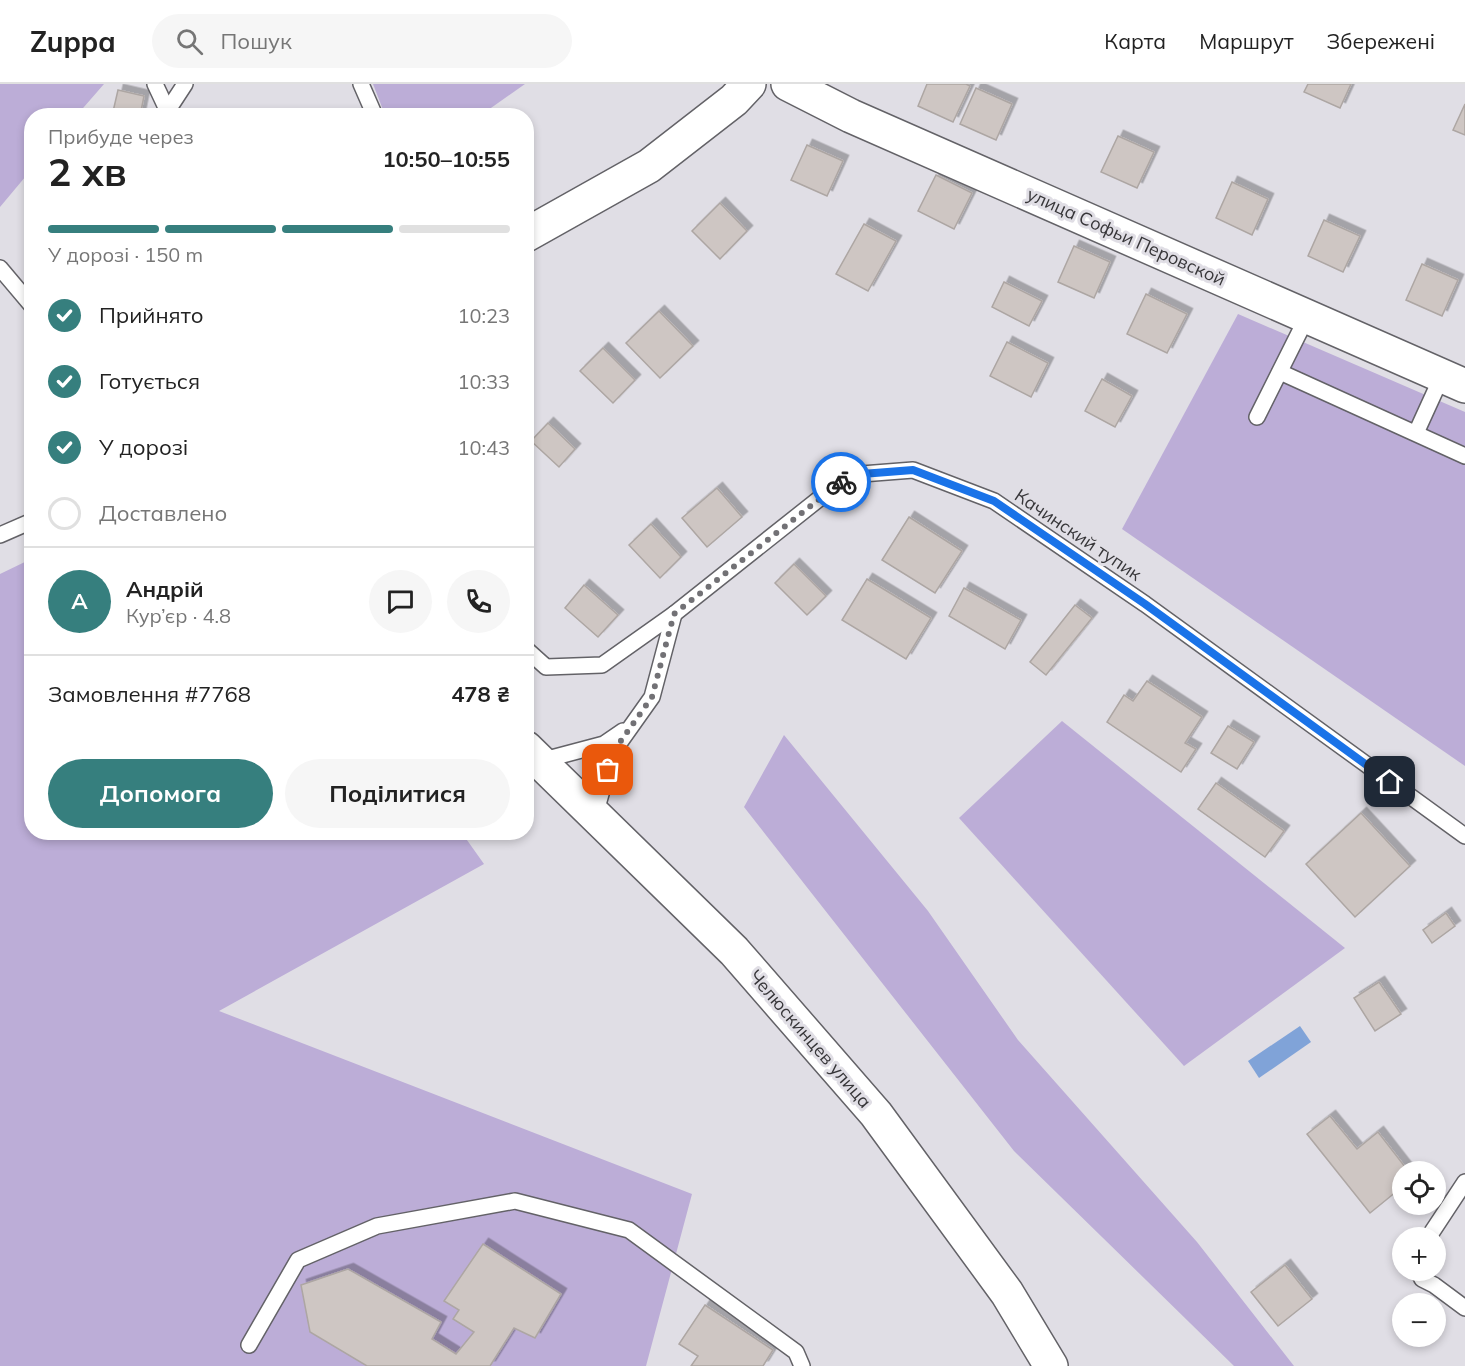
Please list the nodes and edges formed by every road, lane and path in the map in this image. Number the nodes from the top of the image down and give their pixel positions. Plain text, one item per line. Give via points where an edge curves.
1 (155, 84) edge
2 (185, 84) edge
3 (361, 84) edge
4 (749, 84) edge
5 (788, 84) edge
6 (167, 108) edge
7 (172, 108) edge
8 (372, 108) edge
9 (534, 231) edge
10 (0, 268) edge
11 (24, 296) edge
12 (1307, 317) junction
13 (1280, 372) junction
14 (1454, 381) edge
15 (1257, 417) dead end
16 (1416, 433) junction
17 (1465, 456) edge
18 (24, 524) edge
19 (0, 535) edge
20 (674, 614) junction
21 (534, 656) edge
22 (631, 726) junction
23 (534, 754) edge
24 (534, 755) edge
25 (595, 814) junction
26 (1465, 836) edge
27 (1465, 1182) edge
28 (1435, 1227) edge
29 (1426, 1281) edge
30 (1465, 1308) edge
31 (249, 1345) dead end
32 (802, 1366) edge
33 (1051, 1366) edge

1 - 6 lane
2 - 7 lane
3 - 8 lane
4 - 9 main road via 649,166
5 - 12 main road, улица Софьи Перовской via 851,116
10 - 11 lane
12 - 13 lane
12 - 14 main road, улица Софьи Перовской
13 - 15 lane
13 - 16 lane
14 - 16 lane
16 - 17 lane
18 - 19 lane
20 - 21 lane, Качинский тупик via 602,665 546,667
20 - 22 lane via 652,697
20 - 26 lane, Качинский тупик via 849,475 913,470 994,501 1145,604
22 - 23 lane via 604,744
22 - 25 lane via 613,752
24 - 25 main road, Челюскинцев улица
25 - 33 main road, Челюскинцев улица via 734,951 876,1114 1006,1293
27 - 28 lane
29 - 30 lane
31 - 32 lane via 298,1260 377,1226 515,1201 629,1230 796,1352

